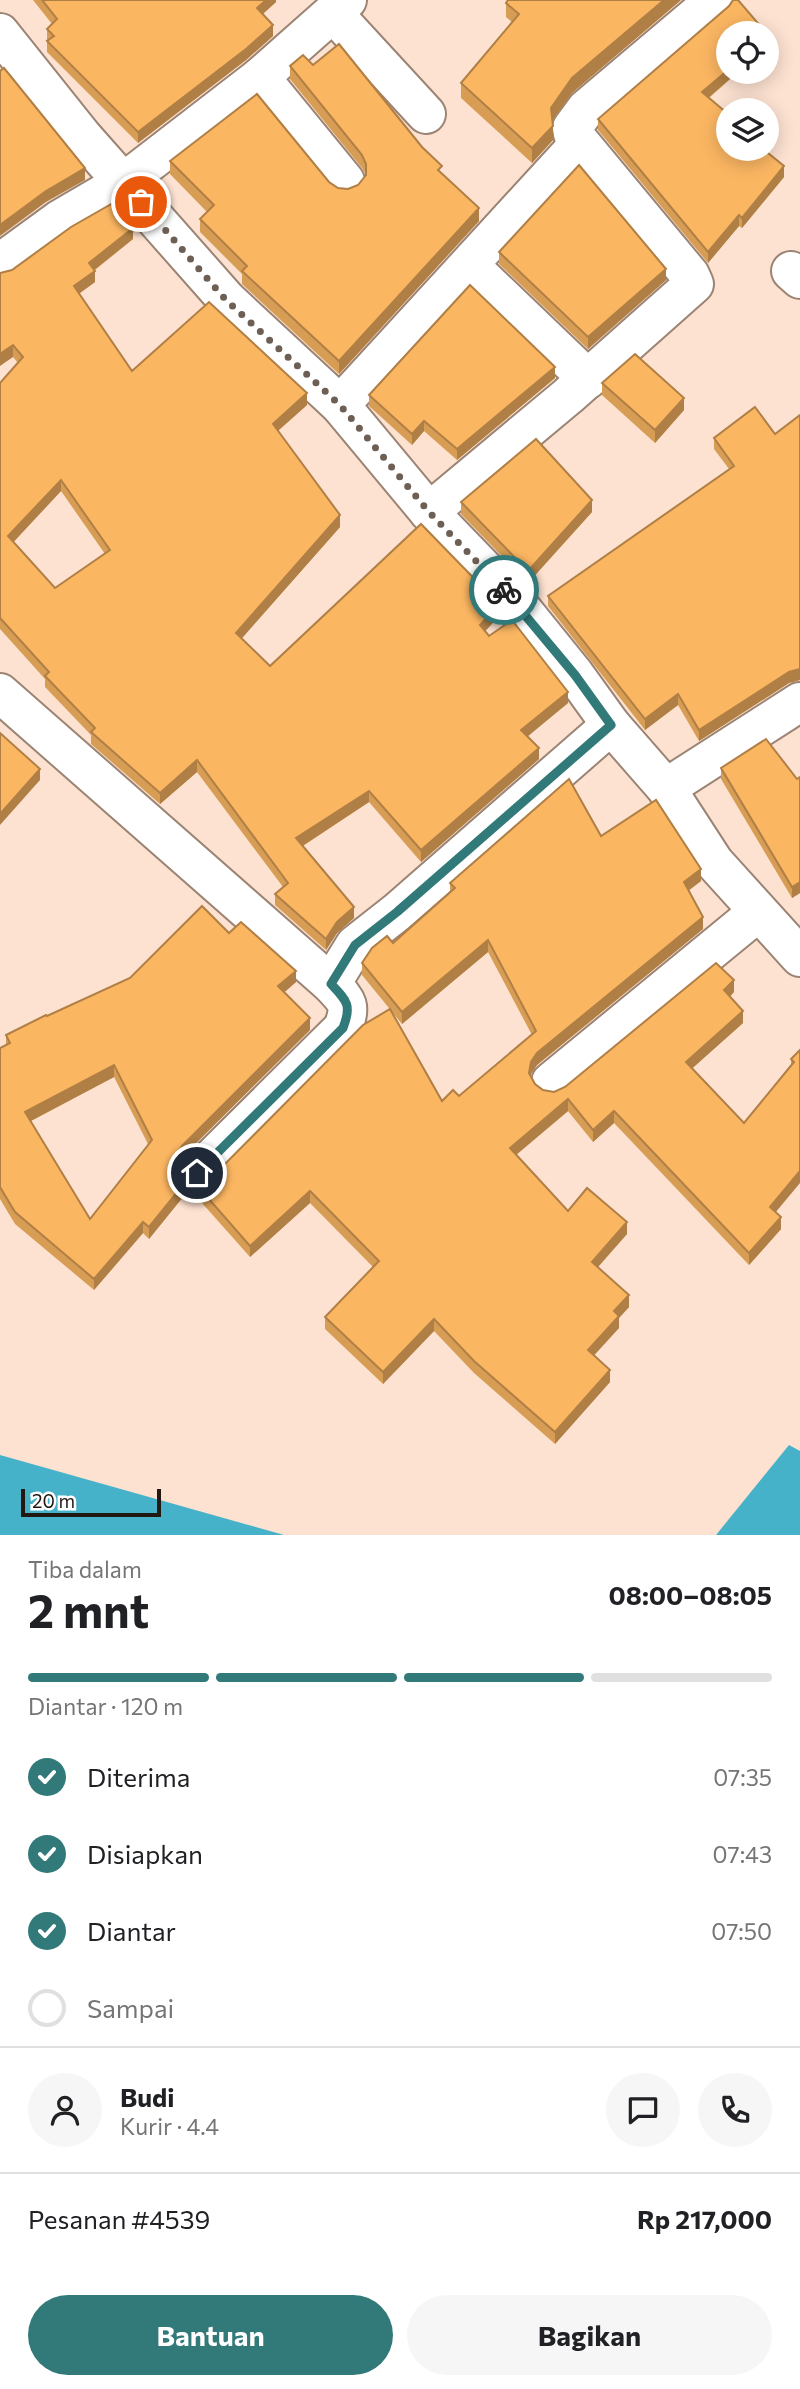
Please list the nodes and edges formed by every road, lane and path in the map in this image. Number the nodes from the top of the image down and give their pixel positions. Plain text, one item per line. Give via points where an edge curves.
1 (715, 0) edge
2 (340, 6) edge
3 (0, 33) edge
4 (260, 77) junction
5 (426, 114) dead end
6 (580, 143) junction
7 (345, 181) dead end
8 (124, 182) junction
9 (0, 263) edge
10 (469, 265) junction
11 (588, 379) junction
12 (340, 405) junction
13 (429, 512) junction
14 (0, 693) edge
15 (800, 702) edge
16 (611, 725) junction
17 (666, 788) junction
18 (758, 912) junction
19 (800, 957) edge
20 (331, 984) junction
21 (551, 1082) dead end
22 (197, 1173) dead end

1 - 6 street via 586,109 572,128
2 - 4 street
2 - 5 street
3 - 8 street
4 - 7 street
4 - 8 street
6 - 10 street
6 - 11 street via 694,284
8 - 9 street via 58,220
8 - 12 street via 226,300
10 - 11 street
10 - 12 street
11 - 13 street
12 - 13 street
13 - 16 street via 516,602
14 - 20 street
15 - 17 street
16 - 17 street
16 - 20 street via 355,945
17 - 18 street via 714,862
18 - 19 street
18 - 21 street
20 - 22 street via 348,1007 343,1028

